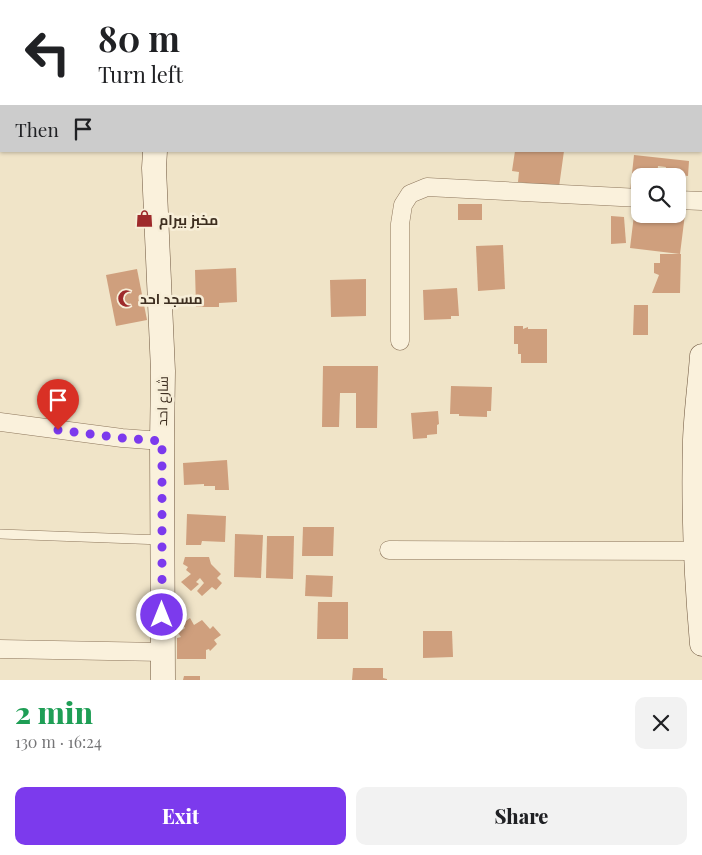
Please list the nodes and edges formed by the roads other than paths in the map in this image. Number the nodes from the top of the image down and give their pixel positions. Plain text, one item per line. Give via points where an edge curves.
1 (155, 152) edge
2 (631, 198) edge
3 (686, 200) edge
4 (702, 201) edge
5 (400, 341) dead end
6 (702, 356) edge
7 (0, 422) edge
8 (162, 441) junction
9 (0, 534) edge
10 (162, 540) junction
11 (388, 550) dead end
12 (696, 551) junction
13 (702, 644) edge
14 (0, 649) edge
15 (162, 652) junction
16 (163, 680) edge

1 - 8 street, شارع احد via 163,371
2 - 5 street via 427,187 410,194 403,205 400,224
3 - 4 street
6 - 12 street via 695,439
7 - 8 street
8 - 10 street, شارع احد
9 - 10 lane
10 - 15 street, شارع احد
11 - 12 street
12 - 13 street
14 - 15 street
15 - 16 street, شارع احد

